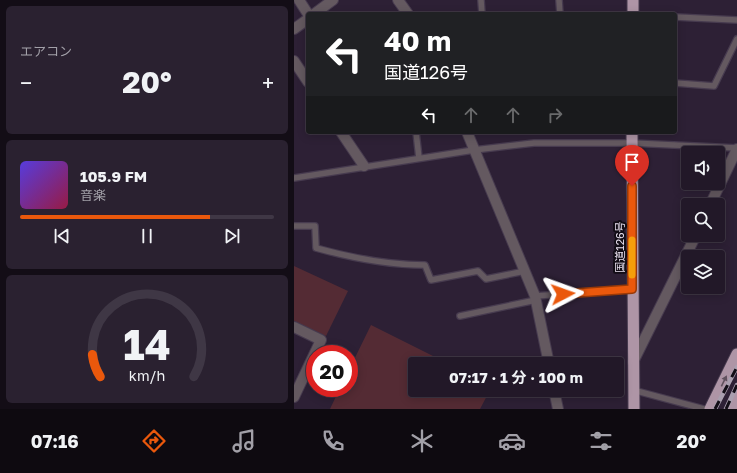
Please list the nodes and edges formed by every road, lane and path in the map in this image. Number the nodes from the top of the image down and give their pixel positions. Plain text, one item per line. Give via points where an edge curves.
1 (299, 0) edge
2 (333, 0) edge
3 (398, 0) edge
4 (481, 0) edge
5 (559, 0) edge
6 (633, 0) edge
7 (315, 12) edge
8 (317, 12) edge
9 (407, 12) edge
10 (482, 12) edge
11 (560, 12) edge
12 (633, 12) edge
13 (677, 17) edge
14 (306, 20) edge
15 (737, 20) edge
16 (294, 29) edge
17 (737, 39) edge
18 (294, 61) edge
19 (306, 79) edge
20 (677, 82) edge
21 (342, 134) edge
22 (416, 134) edge
23 (468, 134) edge
24 (632, 137) edge
25 (737, 148) edge
26 (474, 150) junction
27 (419, 158) junction
28 (364, 166) junction
29 (294, 178) edge
30 (713, 198) edge
31 (294, 226) edge
32 (693, 242) edge
33 (525, 271) junction
34 (632, 289) junction
35 (535, 298) junction
36 (460, 316) dead end
37 (294, 327) edge
38 (737, 354) edge
39 (548, 357) edge
40 (633, 362) junction
41 (633, 390) junction
42 (737, 396) edge
43 (294, 397) edge
44 (555, 397) edge
45 (558, 409) edge
46 (634, 409) edge
47 (704, 409) edge
48 (710, 409) edge
49 (731, 409) edge

1 - 7 street
2 - 8 street
3 - 9 street
4 - 10 lane
5 - 11 lane
6 - 12 highway
13 - 15 lane
14 - 16 street
17 - 20 lane via 714,86
18 - 19 street
21 - 28 street
22 - 27 lane
23 - 26 street
24 - 25 lane
24 - 26 lane via 534,143
24 - 34 highway, 国道126号
25 - 30 street
26 - 27 lane
26 - 33 street
27 - 28 lane
28 - 29 lane
31 - 33 lane via 315,226 316,248 345,256 402,265 425,265 431,280 478,271 486,279
32 - 40 street
33 - 35 street
34 - 35 lane
34 - 40 highway, 国道126号
35 - 36 lane
35 - 39 street
37 - 43 street via 321,340
48 -> 38 highway
40 - 41 highway, 国道126号
41 - 46 highway, 国道126号
41 - 47 lane
42 - 49 highway
44 - 45 street

